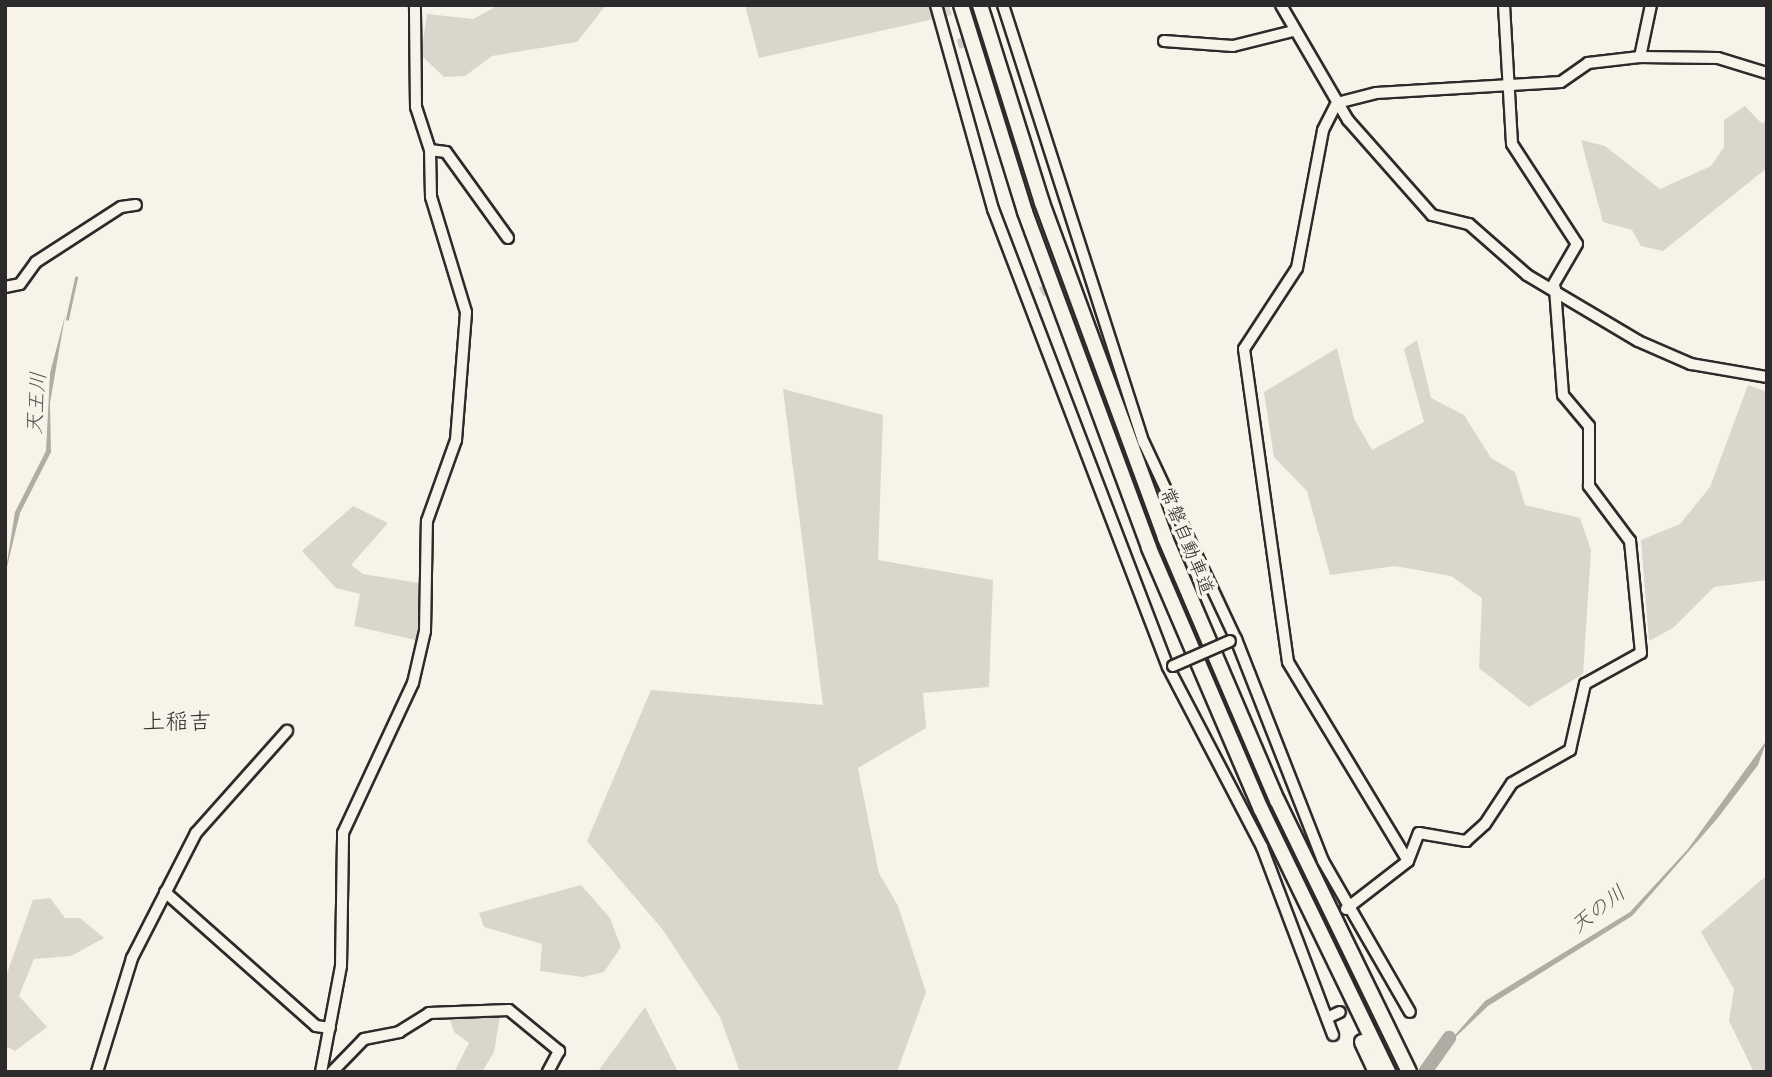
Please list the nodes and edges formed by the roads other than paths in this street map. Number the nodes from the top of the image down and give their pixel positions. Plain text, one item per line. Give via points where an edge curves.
1 (415, 5) edge
2 (936, 5) edge
3 (961, 5) edge
4 (980, 5) edge
5 (1003, 5) edge
6 (1281, 5) edge
7 (1504, 5) edge
8 (1651, 5) edge
9 (1293, 31) junction
10 (1164, 41) dead end
11 (1640, 57) junction
12 (1767, 73) edge
13 (1511, 88) junction
14 (1336, 103) junction
15 (430, 150) junction
16 (136, 205) dead end
17 (508, 237) dead end
18 (5, 287) edge
19 (1554, 288) junction
20 (1041, 292) tunnel mouth
21 (1029, 298) junction
22 (1767, 377) edge
23 (1233, 640) junction
24 (1171, 666) junction
25 (287, 731) dead end
26 (1408, 862) junction
27 (165, 892) junction
28 (1346, 909) junction
29 (1393, 985) junction
30 (1381, 991) tunnel mouth
31 (1350, 997) junction
32 (1340, 1012) tunnel mouth
33 (1410, 1012) dead end
34 (1327, 1017) junction
35 (330, 1028) junction
36 (1333, 1035) dead end
37 (1408, 1070) edge
38 (97, 1072) edge
39 (321, 1072) edge
40 (332, 1072) edge
41 (548, 1072) edge
42 (1376, 1072) edge
43 (1388, 1072) edge

1 - 15 street via 415,107
2 - 21 street via 953,46 977,160
3 - 31 highway, 常磐自動車道 via 1030,225 1149,548
4 - 37 highway, 常磐自動車道 via 1087,332 1164,538 1277,800
5 - 23 street via 1006,32 1144,443
6 - 9 street
7 - 13 street
8 - 11 street
9 - 10 street via 1233,46
9 - 14 street
11 - 12 street via 1718,58
11 - 13 street via 1588,63 1561,82
13 - 14 street via 1376,93
13 - 19 street via 1512,144 1577,244
14 - 19 street via 1432,215 1469,224 1527,275
14 - 26 street via 1323,130 1297,268 1244,349 1288,662
15 - 17 street via 446,152
15 - 35 street via 431,197 466,313 457,440 427,521 425,631 413,683 343,832 341,966
16 - 18 street via 121,207 36,262 20,284
19 - 22 street via 1638,341 1691,364
19 - 26 street via 1563,395 1589,426 1589,486 1630,541 1641,653 1585,684 1570,750 1512,783 1502,804 1466,841 1419,833
20 - 21 street
21 - 24 street
23 - 24 street, bridge
23 - 28 street
24 - 34 street via 1262,847
25 - 27 street via 196,833
26 - 28 street
27 - 35 street via 316,1026
27 - 38 street via 152,930 132,958
28 - 29 street
29 - 30 street
29 - 33 street
31 - 42 highway
31 - 43 highway, 常磐自動車道
32 - 34 street
34 - 36 street
35 - 39 street
40 - 41 street via 364,1039 399,1032 429,1013 509,1010 559,1052

